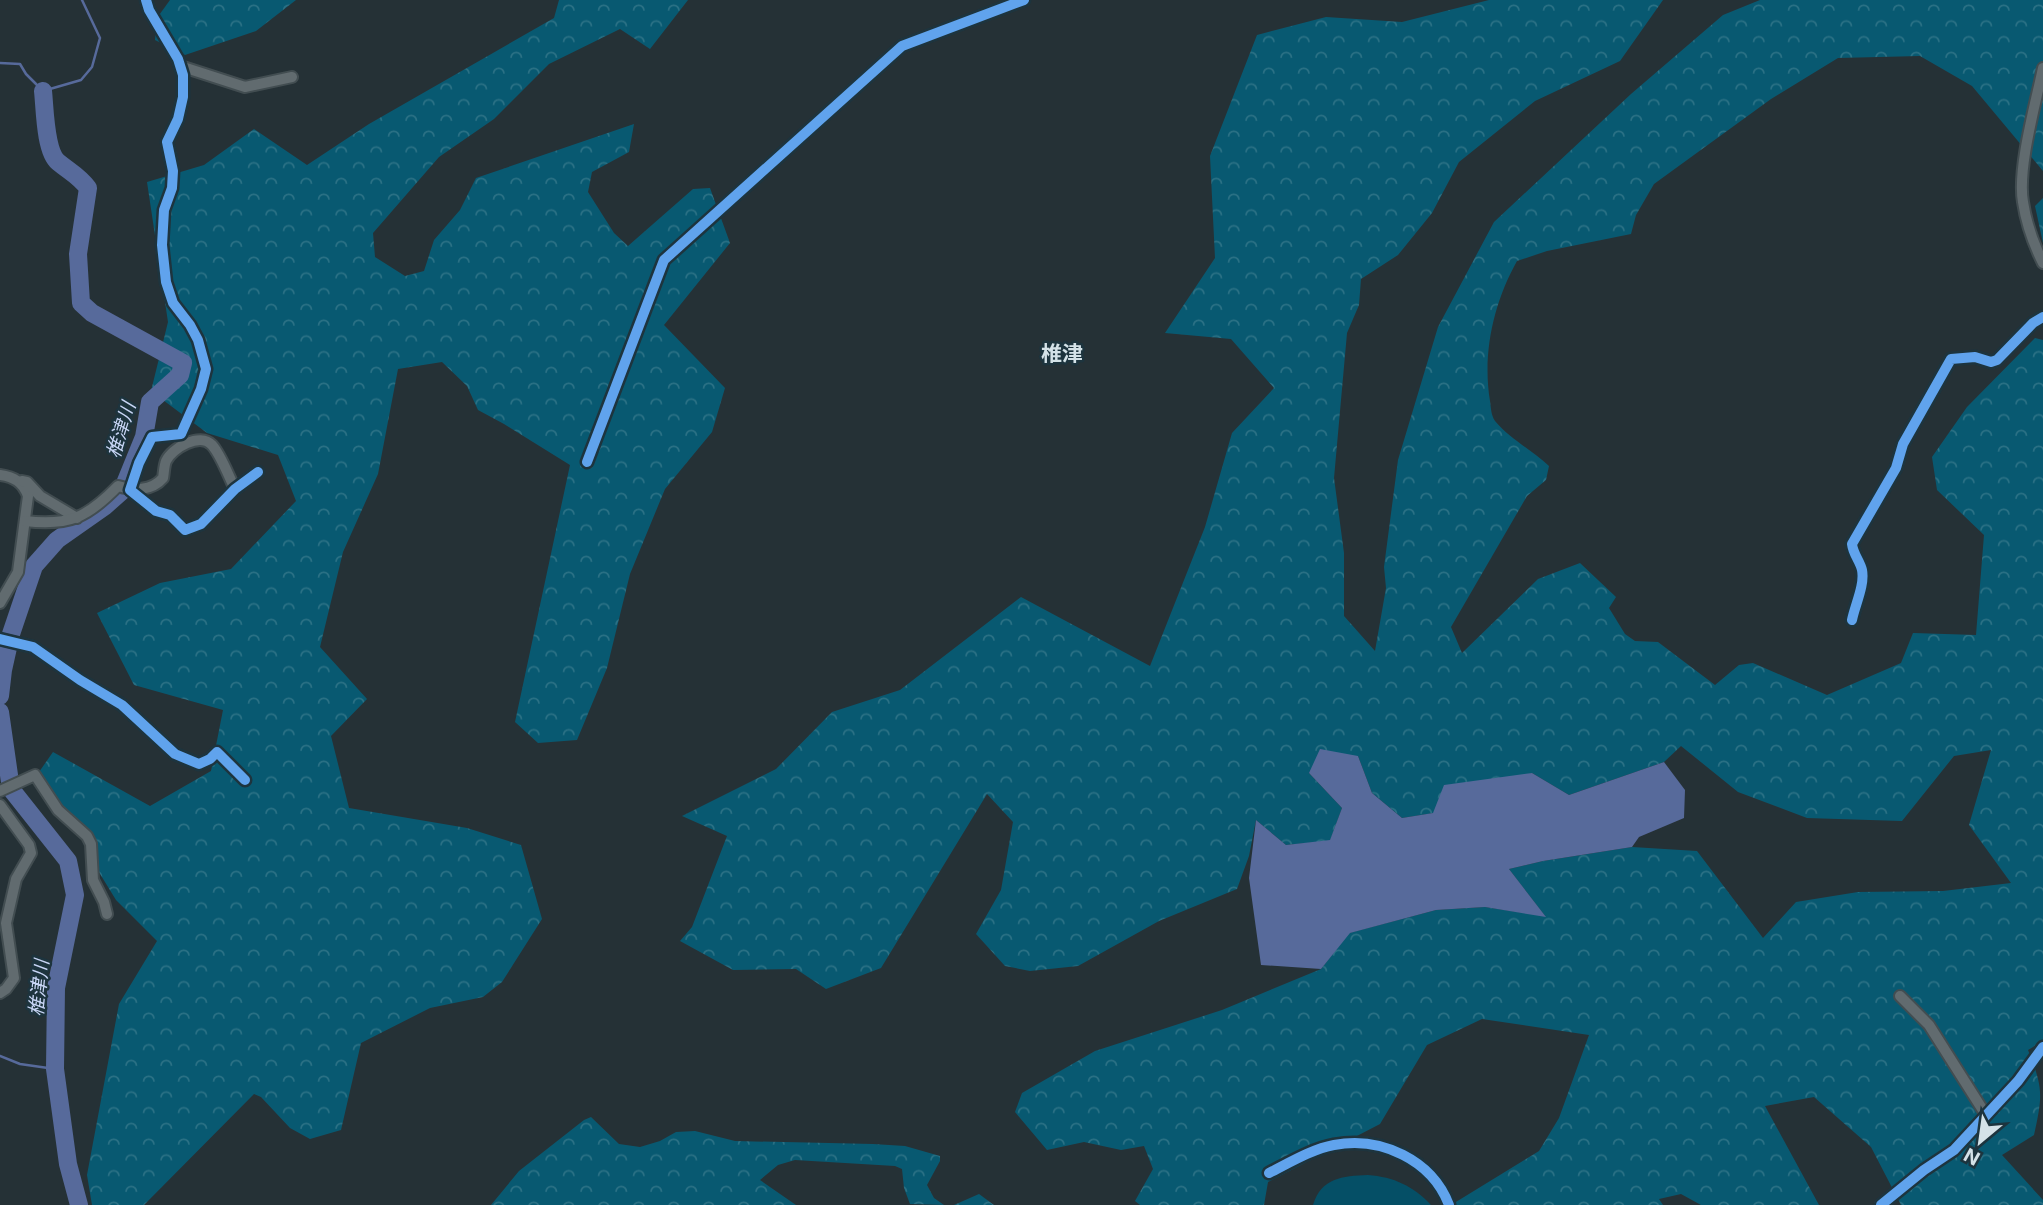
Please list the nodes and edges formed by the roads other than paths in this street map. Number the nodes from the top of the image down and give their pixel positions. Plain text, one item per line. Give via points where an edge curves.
1 (146, 0) edge
2 (1024, 0) edge
3 (180, 66) junction
4 (2043, 68) edge
5 (292, 77) dead end
6 (2043, 263) edge
7 (2043, 317) edge
8 (587, 461) dead end
9 (258, 472) dead end
10 (0, 475) edge
11 (18, 480) junction
12 (235, 489) junction
13 (130, 490) junction
14 (77, 518) junction
15 (25, 521) junction
16 (0, 603) edge
17 (1852, 620) dead end
18 (0, 639) edge
19 (245, 780) dead end
20 (0, 791) edge
21 (0, 805) edge
22 (107, 914) dead end
23 (0, 993) edge
24 (1900, 996) dead end
25 (2043, 1047) edge
26 (1986, 1115) junction
27 (1269, 1173) dead end
28 (1450, 1205) edge
29 (1881, 1205) edge

1 - 3 street
2 - 8 street via 902,46 664,260
3 - 5 street via 245,87
3 - 13 street via 183,97 167,142 173,188 164,210 162,245 173,303 198,340 205,369 181,435 152,437
4 - 6 street via 2022,174 2022,200
7 - 17 street via 1997,360 1951,359 1852,544 1862,577
9 - 12 street
10 - 11 street
11 - 14 street
11 - 15 street via 28,496
12 - 13 street via 201,524 186,530
12 - 13 street via 212,445 204,440 174,452 158,483
13 - 14 street via 118,486
14 - 15 street via 51,524
15 - 16 street via 18,572
18 - 19 street via 33,647 122,705 175,754 199,764 217,752
20 - 22 street via 35,775 58,810 87,836 93,880
21 - 23 street via 31,853 16,879 6,923 14,978
24 - 26 street via 1929,1025
25 - 26 street
26 - 29 street via 1954,1150
27 - 28 street via 1332,1145 1363,1143 1391,1149 1419,1163 1437,1181

